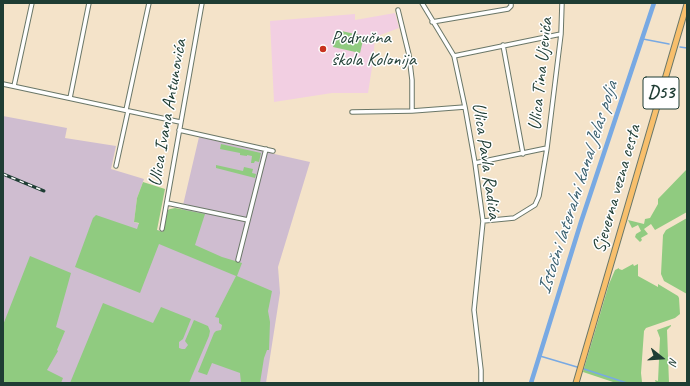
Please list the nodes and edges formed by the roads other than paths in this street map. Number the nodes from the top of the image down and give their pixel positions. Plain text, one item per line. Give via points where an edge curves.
1 (32, 3) edge
2 (90, 3) edge
3 (149, 3) edge
4 (202, 3) edge
5 (422, 3) edge
6 (511, 3) edge
7 (562, 3) edge
8 (687, 4) edge
9 (398, 10) dead end
10 (432, 22) junction
11 (561, 34) junction
12 (503, 45) junction
13 (454, 56) junction
14 (3, 84) edge
15 (14, 86) junction
16 (70, 98) junction
17 (465, 107) junction
18 (127, 110) junction
19 (412, 111) junction
20 (352, 112) dead end
21 (180, 122) junction
22 (179, 130) junction
23 (547, 148) junction
24 (266, 150) junction
25 (273, 151) dead end
26 (523, 154) junction
27 (475, 163) junction
28 (116, 166) dead end
29 (167, 203) junction
30 (248, 220) junction
31 (483, 221) junction
32 (162, 228) dead end
33 (238, 260) dead end
34 (481, 383) edge
35 (576, 383) edge

1 - 15 street
2 - 16 street
3 - 18 street
4 - 21 street, Ulica Ivana Antunovića
5 - 10 street, Ulica Pavla Radića
6 - 10 street via 508,9
7 - 11 street, Ulica Tina Ujevića
8 - 35 main road, Sjeverna vezna cesta / D53
9 - 19 street via 409,55
10 - 13 street, Ulica Pavla Radića
11 - 12 street
11 - 23 street, Ulica Tina Ujevića
12 - 13 street
12 - 26 street
13 - 17 street, Ulica Pavla Radića
14 - 15 street
15 - 16 street
16 - 18 street
17 - 19 street
17 - 27 street, Ulica Pavla Radića
18 - 21 street
18 - 28 street
19 - 20 street
21 - 22 street, Ulica Ivana Antunovića
22 - 24 street
22 - 29 street, Ulica Ivana Antunovića
23 - 26 street, Ulica Tina Ujevića
23 - 31 street, Ulica Tina Ujevića via 539,196 535,205 514,218
24 - 25 street
24 - 30 street
26 - 27 street, Ulica Tina Ujevića
27 - 31 street, Ulica Pavla Radića
29 - 30 street
29 - 32 street, Ulica Ivana Antunovića
30 - 33 street
31 - 34 street, Ulica Pavla Radića via 474,310

